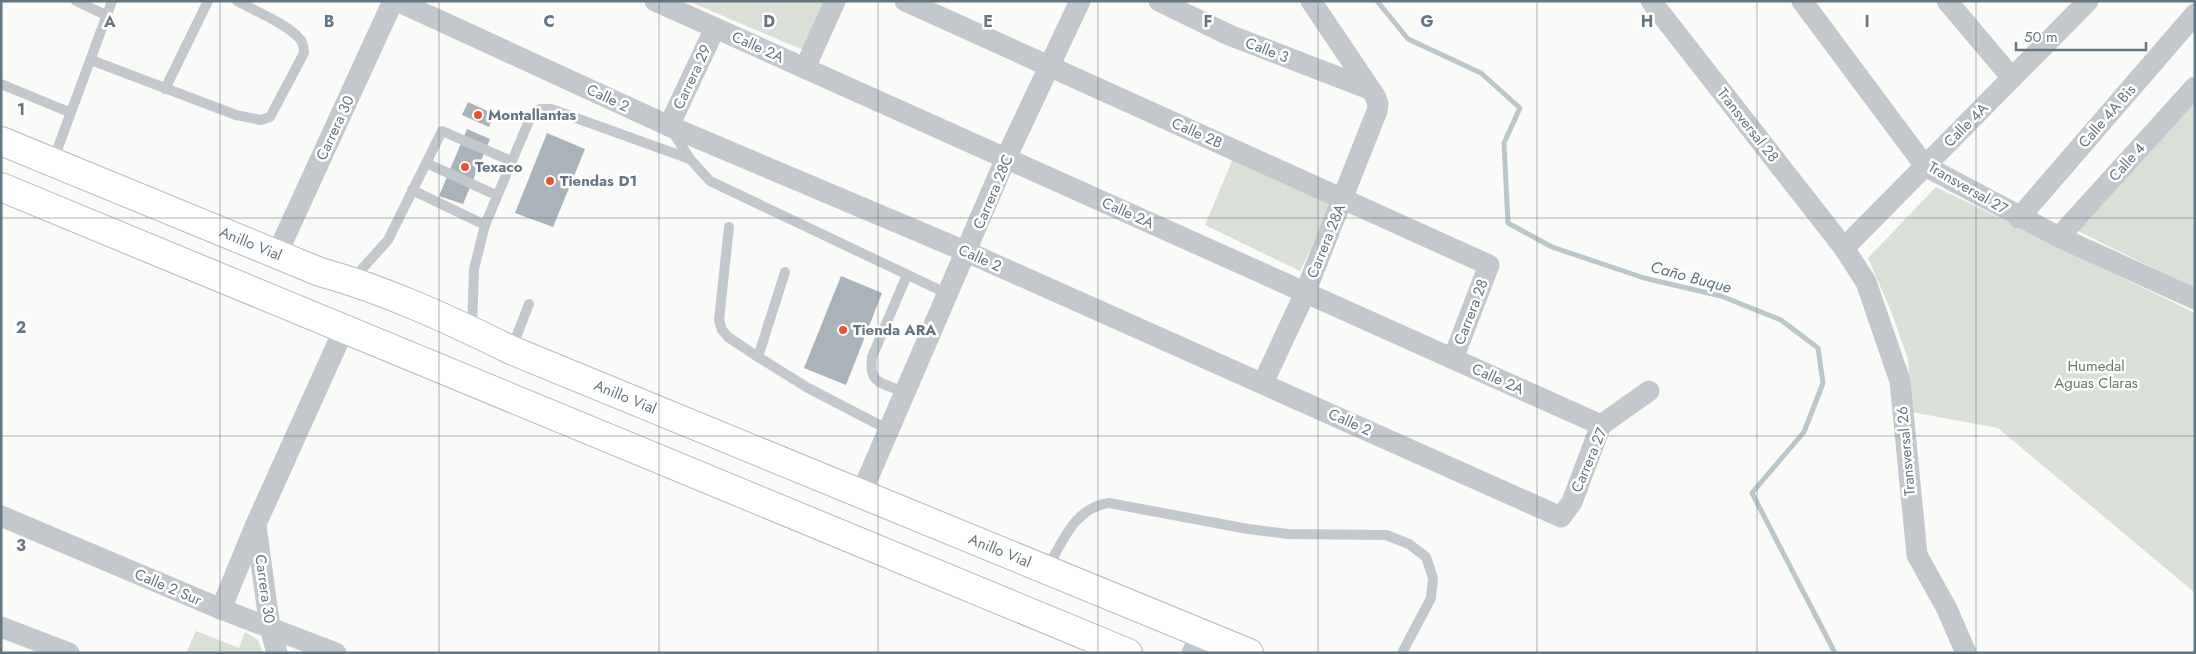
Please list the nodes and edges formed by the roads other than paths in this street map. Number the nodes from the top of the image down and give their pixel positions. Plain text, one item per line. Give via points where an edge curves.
1 (76, 1) edge
2 (112, 1) edge
3 (208, 1) edge
4 (237, 1) edge
5 (393, 1) edge
6 (397, 1) edge
7 (655, 1) edge
8 (835, 1) edge
9 (905, 1) edge
10 (1080, 1) edge
11 (1159, 1) edge
12 (1311, 1) edge
13 (1651, 1) edge
14 (1802, 1) edge
15 (1947, 1) edge
16 (2088, 1) edge
17 (2195, 14) edge
18 (108, 16) junction
19 (715, 28) junction
20 (91, 60) junction
21 (1050, 67) junction
22 (805, 68) junction
23 (2012, 78) junction
24 (1, 84) edge
25 (2195, 87) edge
26 (165, 89) junction
27 (1372, 93) junction
28 (69, 112) junction
29 (669, 126) junction
30 (1, 141) edge
31 (1006, 158) junction
32 (690, 159) junction
33 (511, 160) junction
34 (52, 162) junction
35 (426, 163) junction
36 (1926, 166) junction
37 (1, 188) edge
38 (412, 190) junction
39 (496, 195) junction
40 (1344, 199) junction
41 (2019, 218) junction
42 (485, 225) junction
43 (729, 227) dead end
44 (2059, 237) junction
45 (1844, 248) junction
46 (967, 252) junction
47 (277, 254) junction
48 (1489, 265) joint
49 (785, 272) dead end
50 (907, 275) junction
51 (351, 280) junction
52 (1305, 292) junction
53 (948, 294) junction
54 (2195, 299) edge
55 (529, 304) dead end
56 (344, 329) junction
57 (472, 331) junction
58 (511, 350) junction
59 (758, 357) junction
60 (1453, 359) junction
61 (1263, 383) junction
62 (1649, 391) dead end
63 (905, 392) junction
64 (1601, 425) junction
65 (889, 430) junction
66 (861, 494) junction
67 (1, 516) edge
68 (1561, 517) joint
69 (256, 524) junction
70 (1046, 569) junction
71 (221, 610) junction
72 (1, 627) edge
73 (270, 628) junction
74 (1197, 643) edge
75 (325, 651) edge
76 (69, 653) edge
77 (277, 653) edge
78 (1128, 653) edge
79 (1250, 653) edge
80 (1402, 653) edge
81 (1966, 653) edge

1 - 18 lane
2 - 18 lane
3 - 26 lane
4 - 26 lane via 271,19 299,37 304,44 304,53 270,117 261,120 236,115
5 - 47 street, Carrera 30
6 - 29 street, Calle 2
7 - 19 street, Calle 2A
8 - 22 street
9 - 21 street, Calle 2B
10 - 21 street, Carrera 28C
11 - 27 street, Calle 3 via 1229,35
12 - 27 street
13 - 45 street, Transversal 28
14 - 36 street, Transversal 27
15 - 23 street
16 - 23 street, Calle 4A
17 - 41 street, Calle 4A Bis
18 - 20 lane
19 - 22 street, Calle 2A
19 - 29 street, Carrera 29
20 - 26 lane
20 - 28 lane
21 - 31 street, Carrera 28C
21 - 40 street, Calle 2B
22 - 31 street, Calle 2A
23 - 36 street, Calle 4A
24 - 28 lane
25 - 44 street, Calle 4
27 - 40 street, Carrera 28A via 1378,104 1377,111
28 - 34 lane
29 - 32 lane
29 - 46 street, Calle 2
30 - 34 highway, Anillo Vial
31 - 46 street, Carrera 28C
31 - 52 street, Calle 2A
32 - 33 lane via 551,109 540,110 531,116
32 - 50 lane via 710,181
33 - 35 lane via 442,131
33 - 39 lane
34 - 47 highway, Anillo Vial
35 - 38 lane
35 - 39 lane
36 - 41 street, Transversal 27
36 - 45 street, Calle 4A
37 - 56 highway
38 - 42 lane
38 - 51 lane via 388,240
39 - 42 lane
40 - 48 street, Calle 2B
40 - 52 street, Carrera 28A
41 - 44 street, Transversal 27
42 - 57 lane via 474,269
43 - 59 lane via 719,320 728,337
44 - 54 street, Transversal 27
45 - 81 street, Transversal 26 via 1866,282 1900,381 1917,555 1947,608
46 - 53 street, Carrera 28C
46 - 61 street, Calle 2
47 - 51 highway, Anillo Vial via 320,272
48 - 60 street, Carrera 28
49 - 59 lane
50 - 53 lane
50 - 63 lane via 872,357 870,370 876,380
51 - 57 highway, Anillo Vial
52 - 60 street, Calle 2A
52 - 61 street, Carrera 28A
53 - 63 street, Carrera 28C
55 - 58 lane
56 - 69 street, Carrera 30
56 - 78 highway
57 - 58 highway, Anillo Vial
58 - 66 highway, Anillo Vial
59 - 65 lane via 808,388
60 - 64 street, Calle 2A
61 - 68 street, Calle 2
62 - 64 street, Carrera 27
63 - 65 street, Carrera 28C
64 - 68 street, Carrera 27 via 1572,502
65 - 66 street, Carrera 28C
66 - 70 highway, Anillo Vial
67 - 71 street, Calle 2 Sur
69 - 71 street, Carrera 30
69 - 73 street, Carrera 30
70 - 74 highway, Anillo Vial
70 - 80 lane via 1079,516 1095,505 1109,503 1280,533 1386,535 1409,544 1426,558 1433,578 1432,598
71 - 73 street, Calle 2 Sur
72 - 76 street
73 - 75 street, Calle 2 Sur
73 - 77 street, Carrera 30
74 - 79 highway, Anillo Vial

